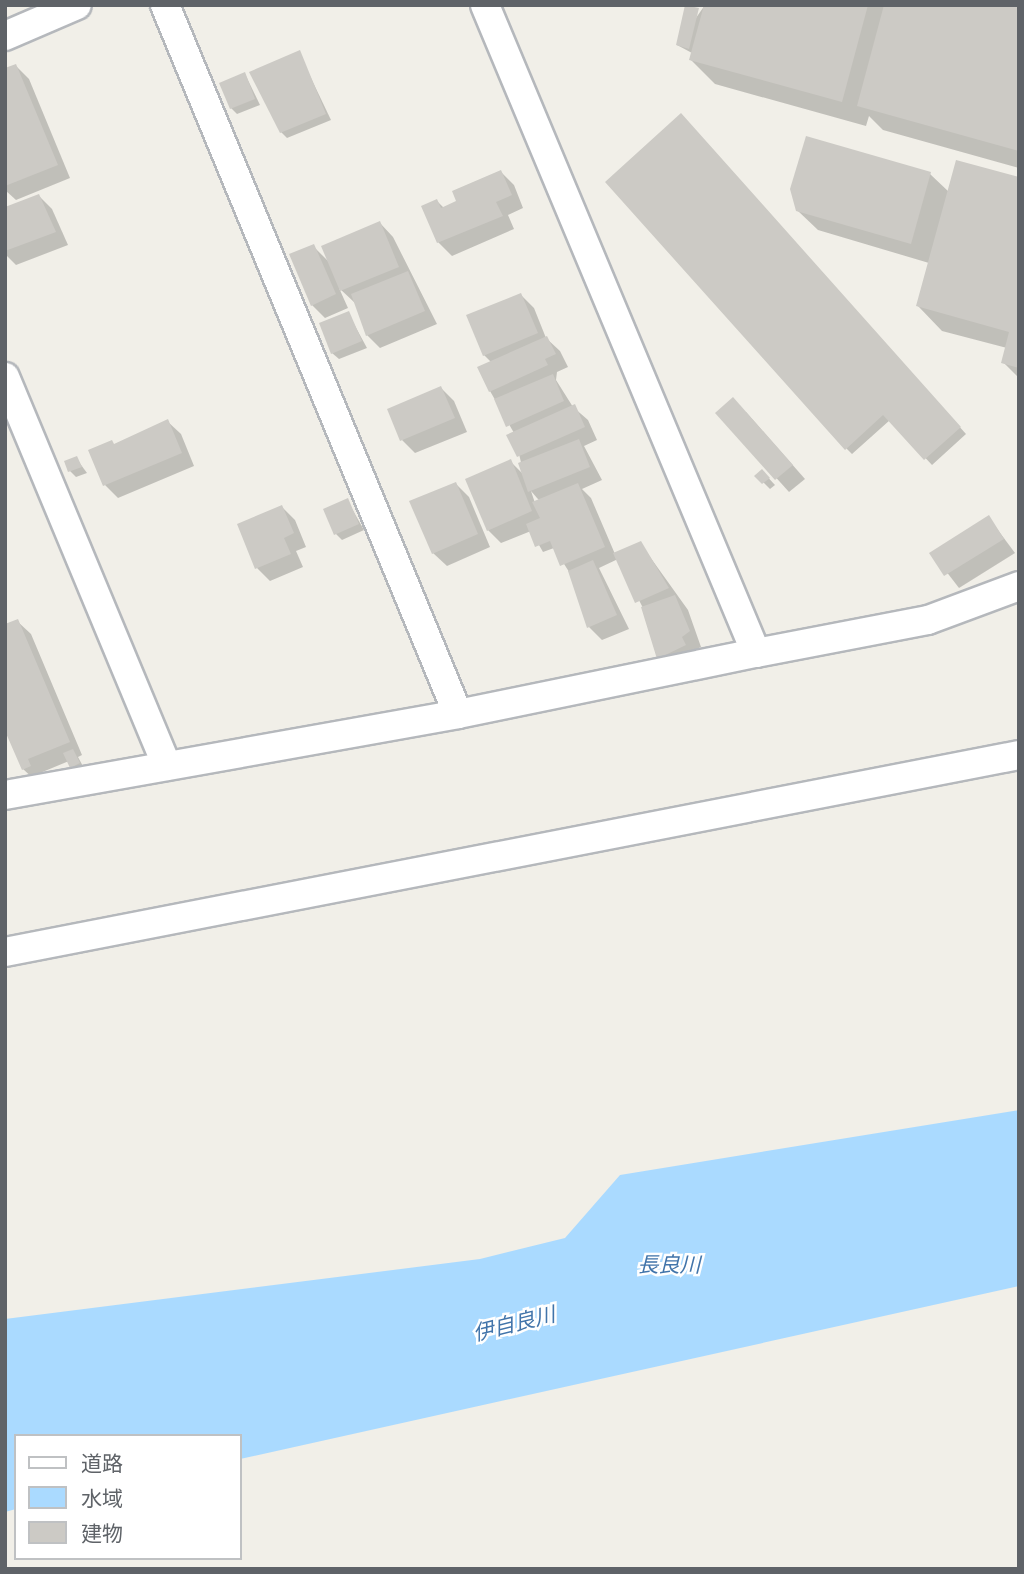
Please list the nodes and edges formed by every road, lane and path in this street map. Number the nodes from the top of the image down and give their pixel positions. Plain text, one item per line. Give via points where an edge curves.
1 (77, 5) edge
2 (165, 5) edge
3 (485, 5) edge
4 (5, 36) edge
5 (5, 377) edge
6 (1019, 586) edge
7 (757, 653) junction
8 (458, 714) junction
9 (1019, 755) edge
10 (167, 766) junction
11 (5, 795) edge
12 (5, 953) edge

1 - 4 street
2 - 8 street
3 - 7 street
5 - 10 street
6 - 7 street via 928,620
7 - 8 street
8 - 10 street
9 - 12 street
10 - 11 street

